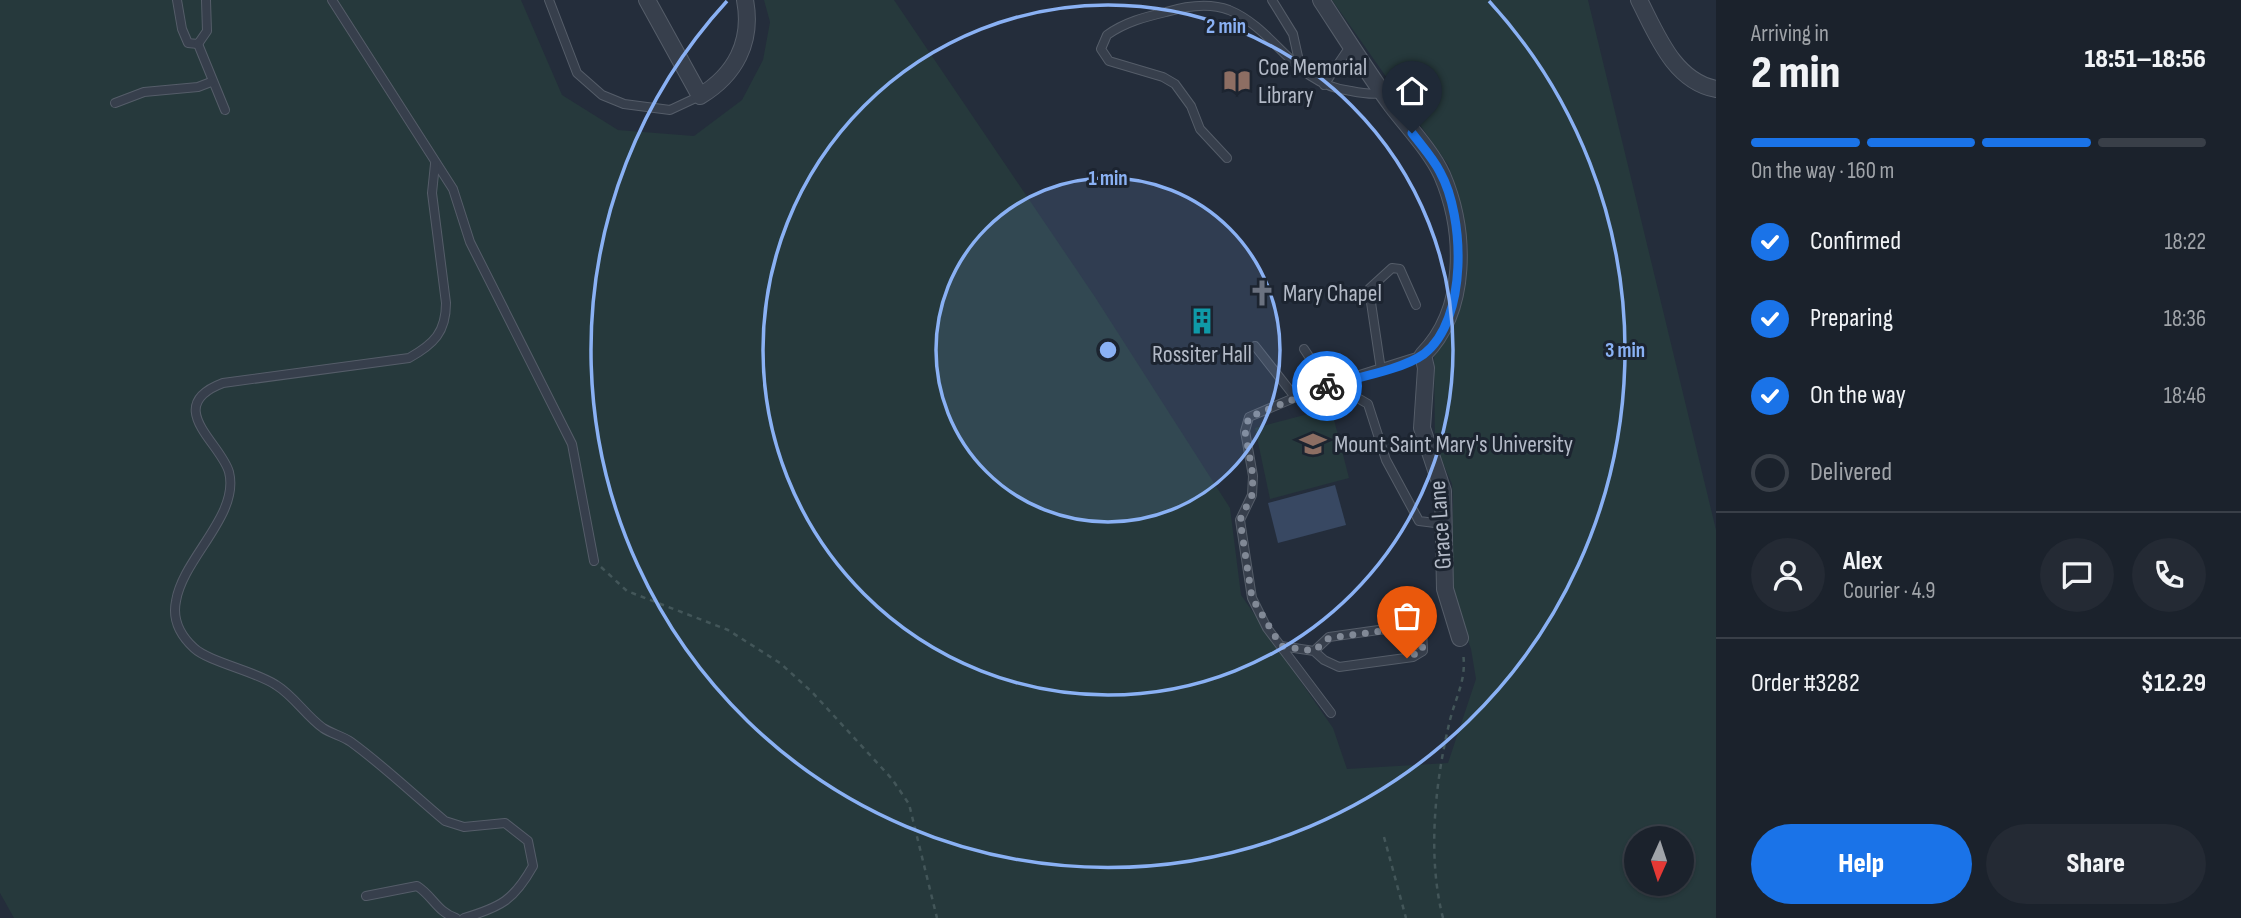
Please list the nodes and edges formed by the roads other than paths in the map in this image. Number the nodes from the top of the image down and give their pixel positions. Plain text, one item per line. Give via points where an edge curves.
1 (177, 0) edge
2 (206, 0) edge
3 (332, 0) edge
4 (549, 0) edge
5 (648, 0) edge
6 (745, 0) edge
7 (1272, 0) edge
8 (1321, 0) edge
9 (1639, 0) edge
10 (198, 44) junction
11 (1351, 45) junction
12 (1301, 70) junction
13 (211, 82) junction
14 (1324, 85) junction
15 (1716, 89) edge
16 (1382, 93) junction
17 (700, 96) junction
18 (116, 103) dead end
19 (225, 110) dead end
20 (1227, 158) dead end
21 (435, 164) junction
22 (1416, 305) dead end
23 (1255, 346) dead end
24 (1304, 349) dead end
25 (1423, 355) junction
26 (1381, 370) junction
27 (1331, 385) junction
28 (1312, 390) junction
29 (1296, 397) junction
30 (1444, 524) junction
31 (594, 561) road end
32 (1460, 638) road end
33 (1281, 646) junction
34 (1314, 651) junction
35 (1331, 713) dead end
36 (366, 896) dead end
37 (456, 918) edge
38 (464, 918) edge

1 - 10 lane via 181,29 188,43
2 - 10 lane via 207,31
3 - 21 lane
4 - 17 lane via 577,73 602,95 624,104 670,110
5 - 17 street
6 - 17 street via 747,32 741,54 729,74
7 - 12 lane via 1293,34
8 - 11 street
9 - 15 street via 1683,75
10 - 13 lane
11 - 14 lane
11 - 16 street
12 - 14 lane
12 - 20 lane via 1247,22 1228,10 1208,6 1189,5 1139,19 1107,35 1101,49 1109,61 1163,76 1175,84 1200,129
13 - 18 lane via 144,92
13 - 19 lane
14 - 16 lane
16 - 25 street via 1441,173 1457,236 1459,264 1449,316
21 - 31 lane via 453,189 470,242 572,444
21 - 38 lane via 432,193 446,303 440,335 409,358 208,388 197,412 201,431 227,467 232,483 229,500 178,588 174,612 179,631 196,650 278,686 323,728 350,741 446,821 464,827 505,823 528,841 533,866 520,890 498,908
22 - 26 lane via 1400,269 1392,268 1369,289
23 - 29 lane
24 - 28 lane via 1312,361 1308,379
25 - 26 lane
25 - 30 street, Grace Lane via 1422,428 1443,491
26 - 27 lane
27 - 28 lane
27 - 30 lane via 1338,396 1356,397 1368,404 1386,460 1419,521
28 - 29 lane
29 - 33 lane via 1249,417 1245,431 1252,495 1240,520 1252,598
30 - 32 street, Grace Lane via 1445,589
33 - 34 lane
33 - 35 lane
34 - 34 lane via 1339,667 1413,657 1423,650 1424,643 1422,629 1414,625 1329,638
36 - 37 lane via 417,886 430,895 436,907

